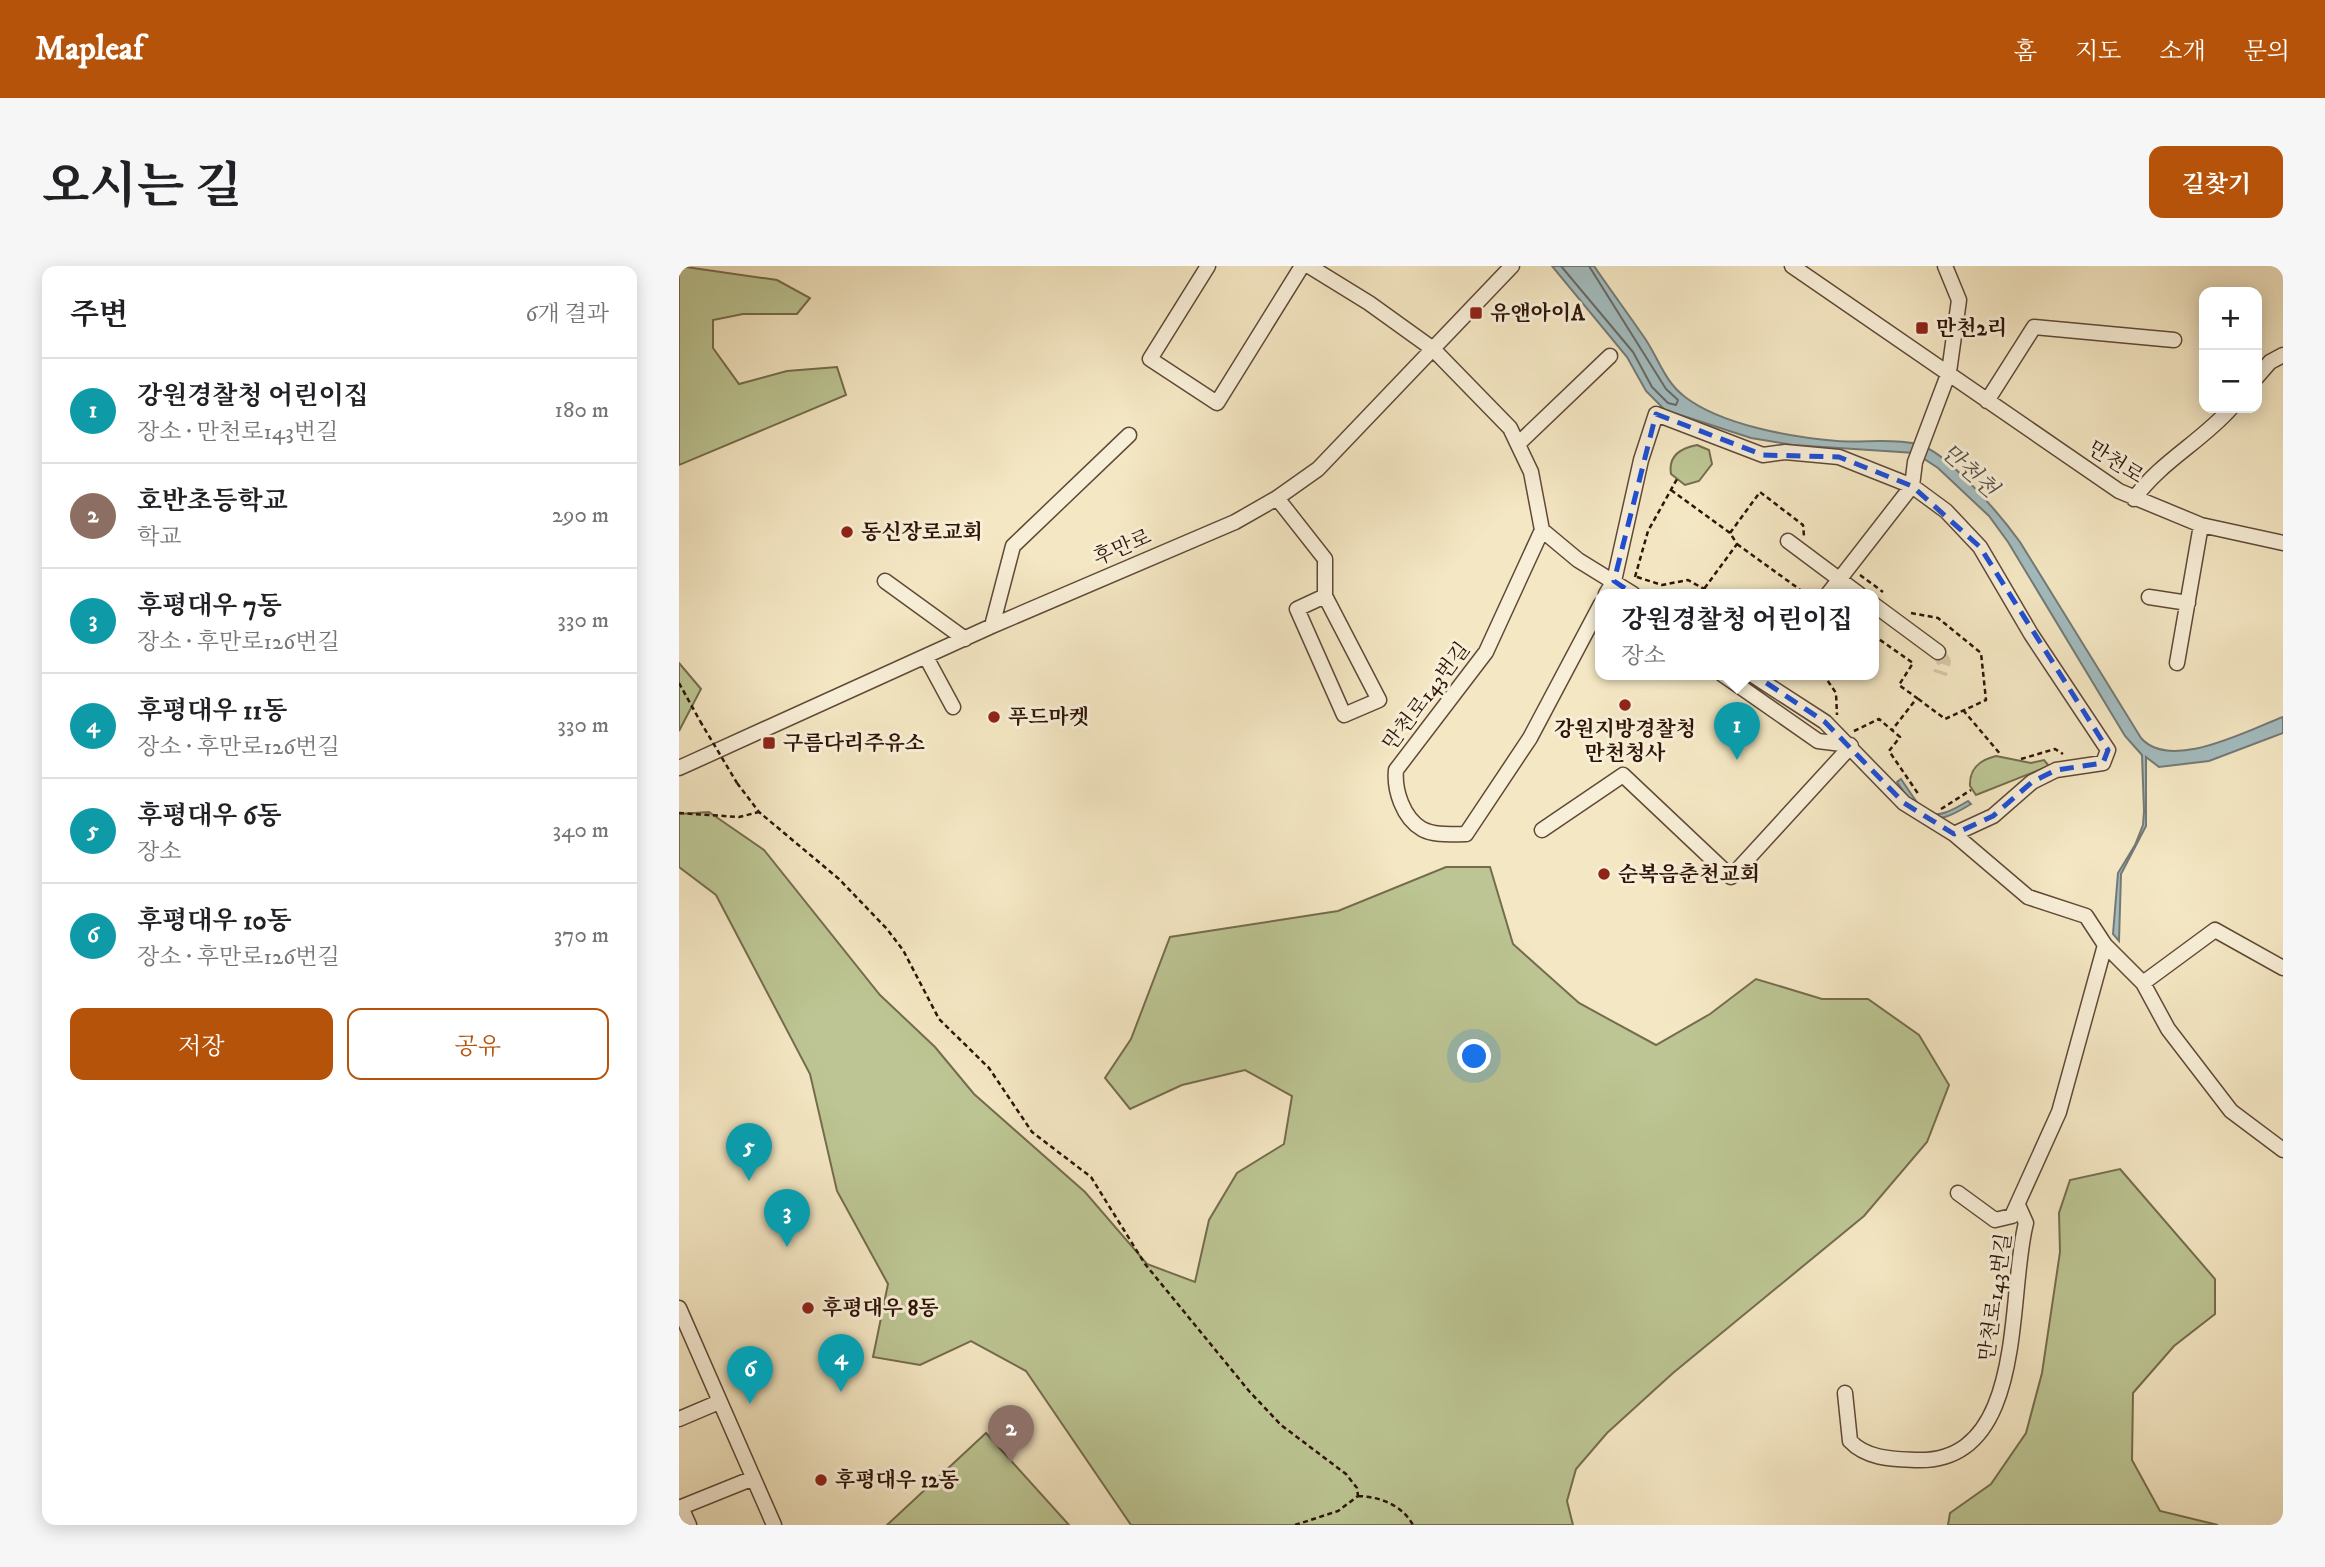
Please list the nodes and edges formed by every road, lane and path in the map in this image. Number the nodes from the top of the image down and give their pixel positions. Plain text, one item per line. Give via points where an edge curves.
1 (1208, 266) edge
2 (1302, 266) edge
3 (1309, 266) edge
4 (1512, 266) edge
5 (1792, 266) edge
6 (1945, 266) edge
7 (2174, 340) dead end
8 (1433, 349) junction
9 (2283, 355) edge
10 (1610, 356) dead end
11 (2262, 371) edge
12 (1949, 372) junction
13 (1987, 401) junction
14 (2226, 413) edge
15 (1129, 435) dead end
16 (1518, 444) junction
17 (1677, 479) dead end
18 (1912, 486) junction
19 (1671, 490) junction
20 (1277, 498) junction
21 (2134, 499) junction
22 (2201, 525) junction
23 (1542, 530) junction
24 (1788, 541) dead end
25 (2282, 543) edge
26 (1737, 544) junction
27 (1637, 577) junction
28 (1839, 579) junction
29 (885, 581) dead end
30 (1610, 587) edge
31 (1704, 589) joint
32 (1799, 589) edge
33 (1832, 589) edge
34 (1852, 589) edge
35 (1325, 596) junction
36 (2149, 597) dead end
37 (2188, 603) junction
38 (1879, 608) edge
39 (1595, 615) edge
40 (992, 626) junction
41 (965, 639) junction
42 (1879, 639) edge
43 (1938, 652) dead end
44 (926, 657) junction
45 (2177, 663) dead end
46 (1731, 680) edge
47 (1762, 680) edge
48 (1827, 680) edge
49 (679, 683) edge
50 (953, 707) dead end
51 (1963, 710) dead end
52 (1840, 722) dead end
53 (1849, 730) dead end
54 (1892, 730) junction
55 (1851, 746) junction
56 (2001, 755) dead end
57 (679, 768) edge
58 (1971, 790) dead end
59 (1924, 802) dead end
60 (1934, 808) dead end
61 (759, 812) junction
62 (679, 813) edge
63 (1542, 830) dead end
64 (1954, 834) junction
65 (2105, 945) junction
66 (2283, 968) edge
67 (2143, 983) junction
68 (2283, 1150) edge
69 (1958, 1193) dead end
70 (2018, 1205) junction
71 (679, 1308) edge
72 (1845, 1393) dead end
73 (719, 1402) junction
74 (679, 1419) edge
75 (751, 1479) junction
76 (1358, 1496) junction
77 (680, 1507) edge
78 (689, 1525) edge
79 (774, 1525) edge
80 (1295, 1525) edge
81 (1413, 1525) edge

1 - 2 street via 1150,359 1217,403
3 - 8 street
4 - 8 street, 후만로
5 - 12 street, 만천로
6 - 12 street via 1959,300
7 - 13 street via 2034,327
8 - 16 street via 1510,428
8 - 20 street, 후만로 via 1318,469
9 - 11 street
10 - 16 street
12 - 13 street, 만천로
12 - 18 street via 1915,462
13 - 21 street, 만천로
14 - 21 street via 2149,477
15 - 40 street via 1013,547
16 - 23 street via 1531,472
17 - 19 path
18 - 28 street
18 - 30 street via 1839,457 1785,452 1763,455 1656,414
18 - 64 street via 1953,517 1980,547 2108,750 2103,763 2056,770 2032,782 1993,816
19 - 26 path via 1730,533
19 - 27 path via 1648,531
20 - 35 street via 1325,559
20 - 40 street, 후만로 via 1235,522
21 - 22 street, 만천로
22 - 25 street, 만천로
22 - 37 street
23 - 30 street
23 - 39 street, 만천로143번길 via 1486,652 1396,770 1398,797 1420,828 1438,834 1466,834 1530,738
24 - 28 street
26 - 31 path
26 - 32 path
27 - 30 path
27 - 31 path via 1662,585 1688,580
28 - 33 street
28 - 34 street
29 - 41 street
35 - 35 street via 1297,609 1344,716 1379,700
36 - 37 street
37 - 45 street
38 - 43 street
40 - 41 street, 후만로
41 - 44 street, 후만로
42 - 54 path via 1913,663 1899,685 1917,698
44 - 50 street
44 - 57 street, 후만로
46 - 55 street via 1818,741
47 - 55 street via 1825,722
48 - 52 path via 1836,693
49 - 61 path, bridge
51 - 56 path
53 - 54 path via 1879,719
54 - 59 path via 1900,737 1889,751
55 - 63 street via 1731,877 1623,775
55 - 64 street via 1904,803
58 - 60 path via 1946,808
61 - 62 path via 739,817
61 - 76 path via 839,879 887,929 939,1019 989,1068 1032,1132 1091,1177 1145,1264 1249,1391 1281,1425 1346,1474
64 - 65 street via 2028,897 2086,916
65 - 67 street
65 - 70 street, 만천로143번길 via 2059,1112
66 - 67 street via 2215,930
67 - 68 street via 2168,1029 2231,1111
69 - 70 street via 1995,1220 2009,1219
70 - 72 street, 만천로143번길 via 2026,1223 2005,1379 1980,1433 1965,1447 1933,1458 1893,1459 1866,1453 1850,1441
71 - 73 street
73 - 74 street
73 - 75 street
75 - 77 street
75 - 79 street
76 - 80 path via 1338,1511
76 - 81 path via 1397,1507
77 - 78 street

